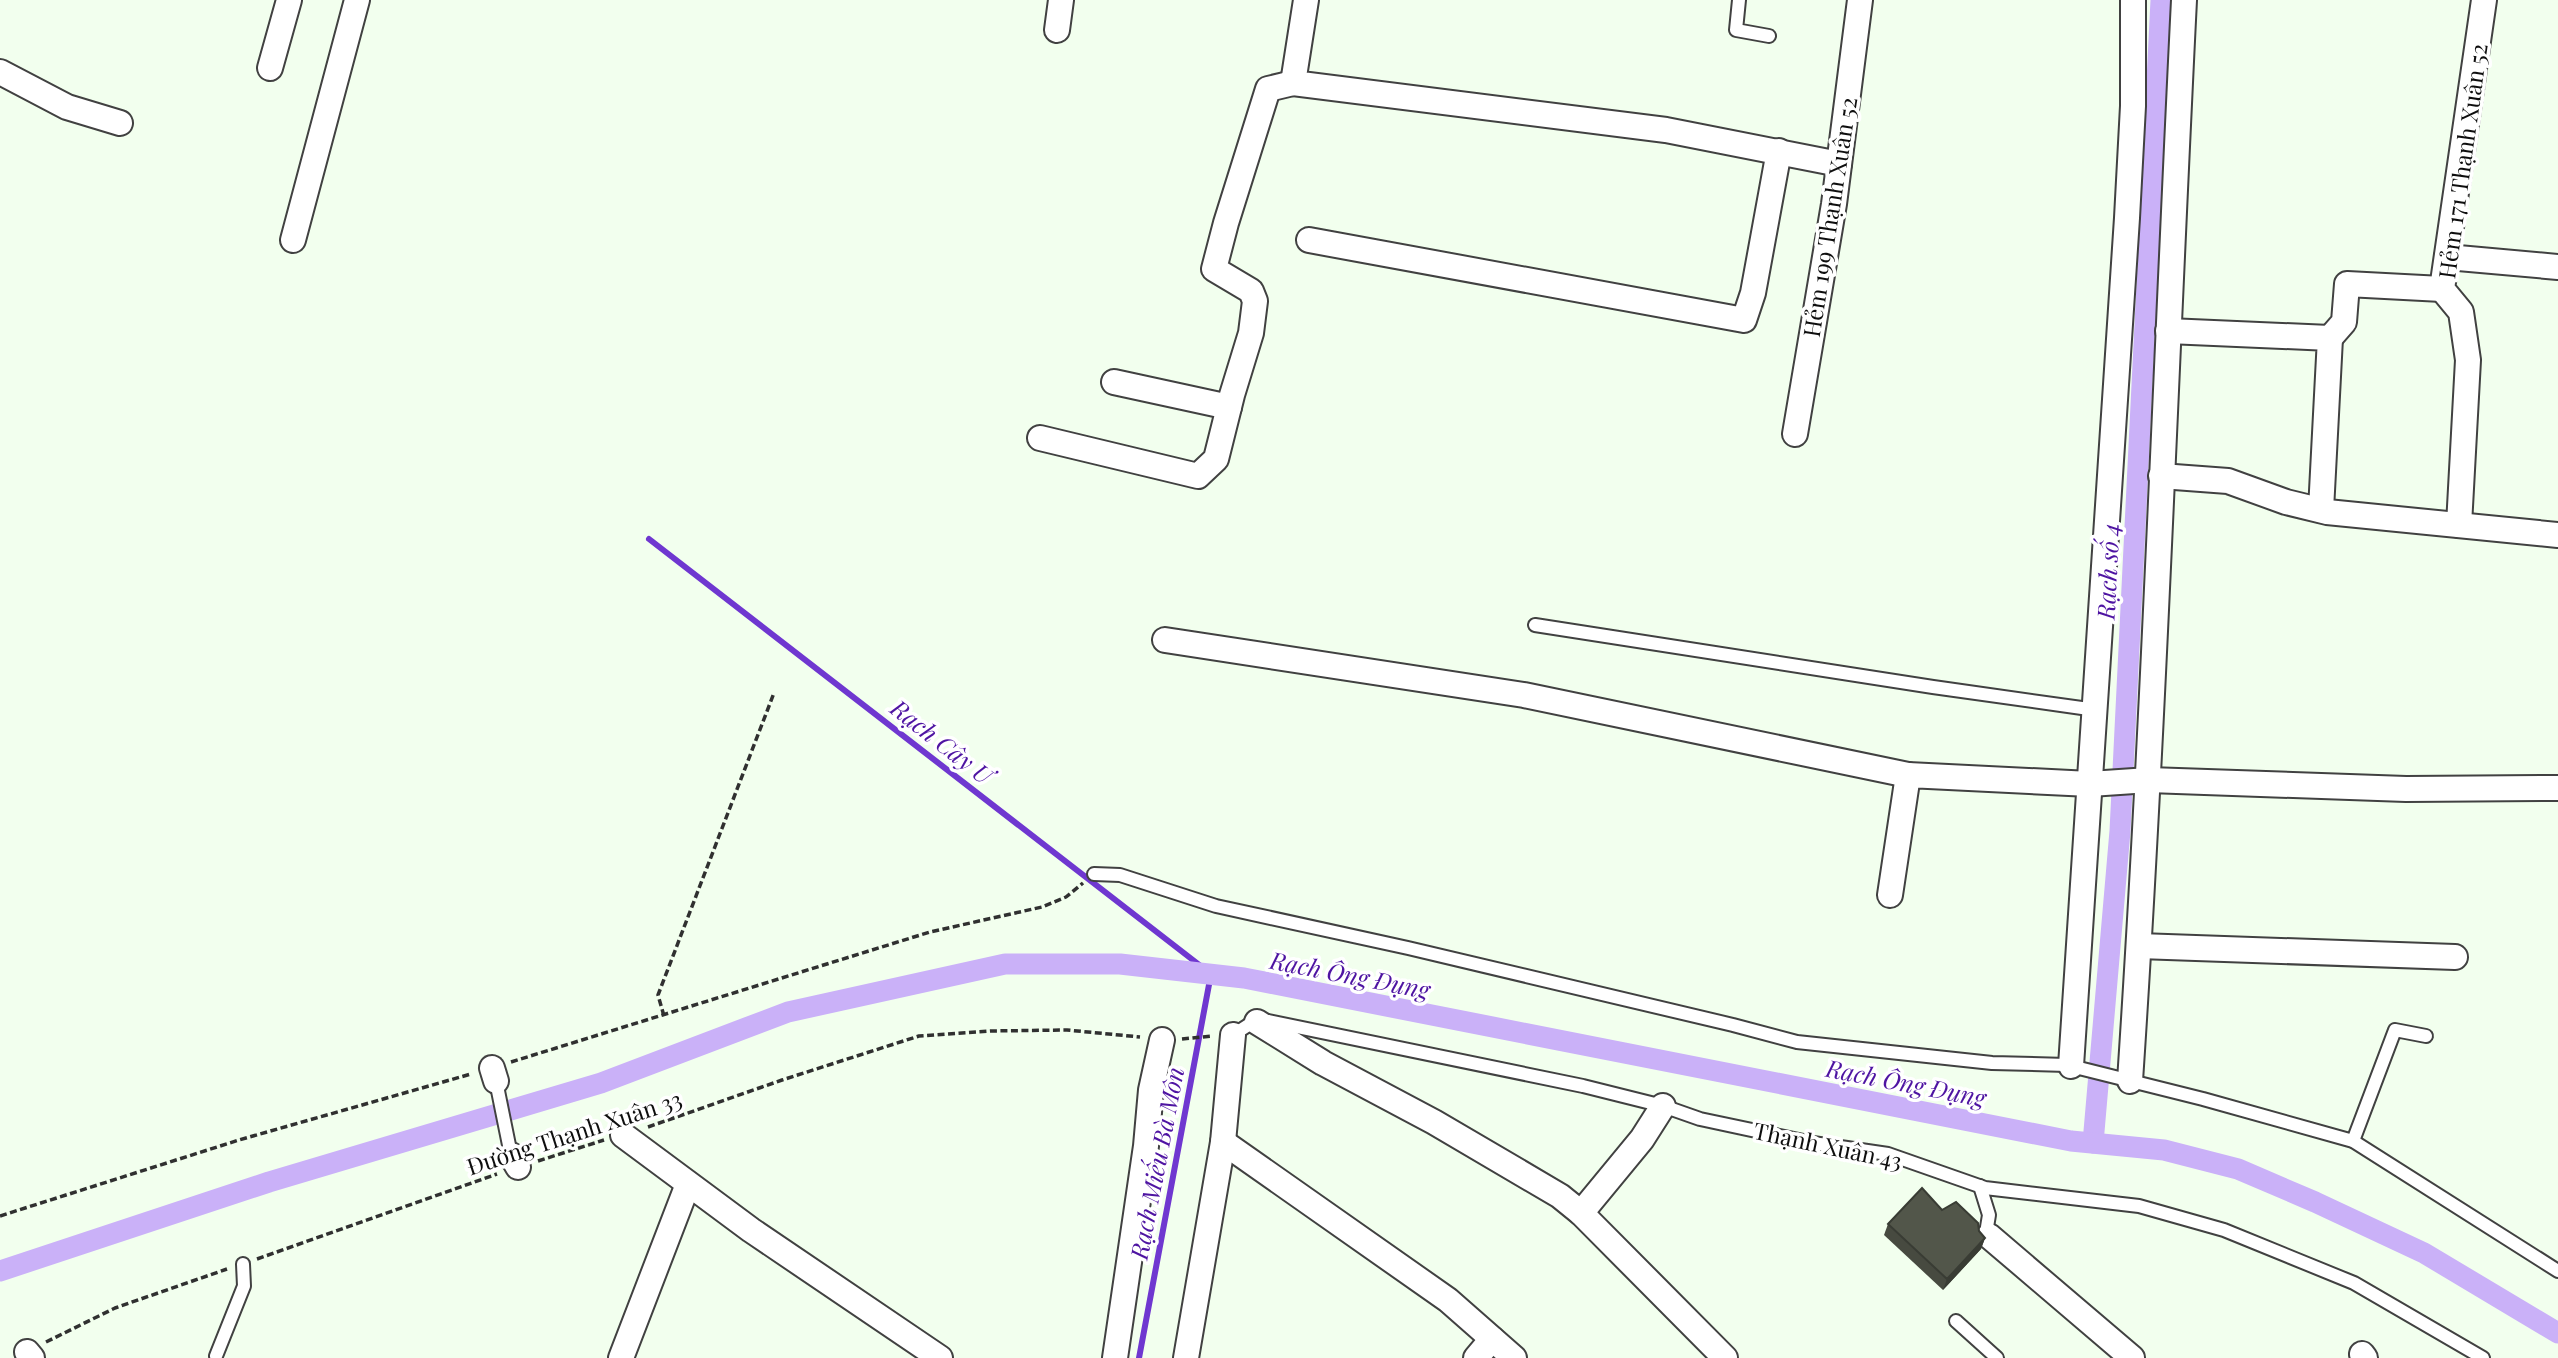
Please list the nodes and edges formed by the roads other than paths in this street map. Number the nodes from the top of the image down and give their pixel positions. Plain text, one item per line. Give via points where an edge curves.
1 (289, 0) edge
2 (357, 0) edge
3 (1061, 0) edge
4 (1306, 0) edge
5 (1739, 0) edge
6 (1860, 0) edge
7 (2133, 0) edge
8 (2184, 0) edge
9 (2484, 0) edge
10 (1057, 30) dead end
11 (1769, 36) dead end
12 (270, 68) dead end
13 (0, 72) edge
14 (1293, 83) junction
15 (120, 124) dead end
16 (1779, 151) junction
17 (1839, 164) junction
18 (293, 240) dead end
19 (1309, 240) dead end
20 (2447, 257) junction
21 (2558, 267) edge
22 (2442, 289) junction
23 (2168, 331) junction
24 (2330, 338) junction
25 (1114, 382) dead end
26 (1229, 407) junction
27 (1796, 434) dead end
28 (1040, 438) dead end
29 (2161, 476) junction
30 (2321, 510) junction
31 (2459, 524) junction
32 (2558, 535) edge
33 (1535, 625) dead end
34 (1165, 640) dead end
35 (2096, 710) junction
36 (1908, 775) junction
37 (2148, 780) junction
38 (2091, 784) junction
39 (2558, 788) edge
40 (1094, 874) dead end
41 (1890, 895) dead end
42 (2139, 946) junction
43 (2455, 957) dead end
44 (1257, 1022) junction
45 (1228, 1035) joint
46 (2426, 1036) dead end
47 (1167, 1040) road end
48 (2072, 1066) junction
49 (494, 1074) road end
50 (2129, 1080) junction
51 (1663, 1106) junction
52 (623, 1135) road end
53 (2353, 1141) junction
54 (1223, 1142) junction
55 (514, 1161) road end
56 (688, 1184) junction
57 (1980, 1186) junction
58 (1581, 1213) junction
59 (1989, 1236) joint
60 (243, 1264) road end
61 (2558, 1271) edge
62 (1956, 1321) dead end
63 (1492, 1339) junction
64 (216, 1356) dead end
65 (621, 1358) edge
66 (940, 1358) edge
67 (1115, 1358) edge
68 (1186, 1358) edge
69 (1476, 1358) edge
70 (1514, 1358) edge
71 (1725, 1358) edge
72 (1997, 1358) edge
73 (2132, 1358) edge
74 (2483, 1358) edge

1 - 12 street
2 - 18 street
3 - 10 street
4 - 14 street
5 - 11 lane via 1736,30
6 - 17 street, Hẻm 199 Thạnh Xuân 52
7 - 35 street via 2132,131
8 - 23 street
9 - 20 street, Hẻm 171 Thạnh Xuân 52
13 - 15 street via 66,107
14 - 16 street via 1667,130
14 - 26 street via 1268,89 1214,269 1251,291 1255,300 1251,333
16 - 17 street
16 - 19 street via 1744,320
17 - 27 street, Hẻm 199 Thạnh Xuân 52
20 - 21 street
20 - 22 street, Hẻm 171 Thạnh Xuân 52
22 - 24 street via 2347,284 2344,322
22 - 31 street, Hẻm 171 Thạnh Xuân 52 via 2461,312 2468,360
23 - 24 street
23 - 29 street
24 - 30 street
25 - 26 street
26 - 28 street via 1216,459 1198,476
29 - 30 street via 2228,481
29 - 37 street
30 - 31 street
31 - 32 street
33 - 35 lane
34 - 36 street via 1524,695
35 - 38 street
36 - 38 street
36 - 41 street
37 - 38 street
37 - 39 street via 2406,789
37 - 42 street
38 - 48 street
40 - 48 lane via 1120,875 1216,906 1797,1042 1992,1063
42 - 43 street
42 - 50 street
44 - 45 lane
44 - 51 lane, Thạnh Xuân 43 via 1397,1046
44 - 58 street via 1560,1196
45 - 54 street
46 - 53 lane via 2395,1030
47 - 67 street via 1152,1090
48 - 50 lane
49 - 55 lane
50 - 53 lane
51 - 57 lane, Thạnh Xuân 43 via 1714,1122 1888,1154
51 - 58 street via 1643,1139
52 - 56 street
53 - 61 lane
54 - 63 street via 1448,1300
54 - 68 street
56 - 65 street
56 - 66 street
57 - 59 lane via 1989,1215
57 - 74 lane, Thạnh Xuân 43 via 2139,1206 2224,1230 2354,1283
58 - 71 street
59 - 73 street
60 - 64 lane via 244,1286
62 - 72 lane
63 - 69 street
63 - 70 street

